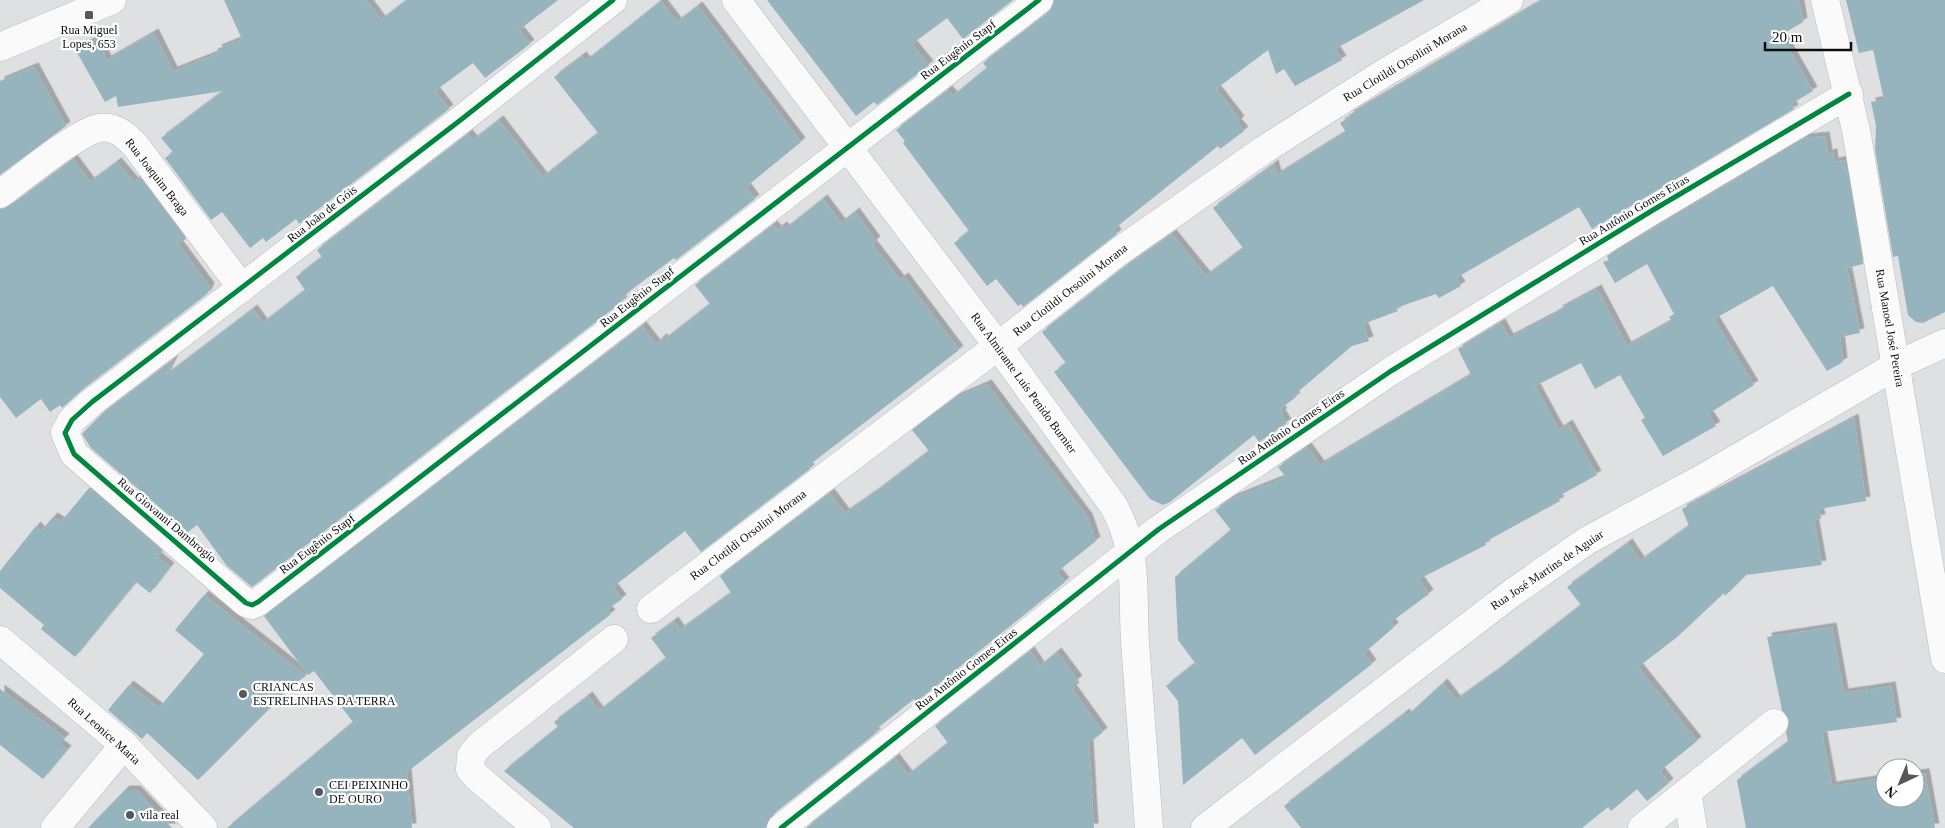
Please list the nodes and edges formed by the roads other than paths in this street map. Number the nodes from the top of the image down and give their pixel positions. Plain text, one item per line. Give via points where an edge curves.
1 (112, 0) edge
2 (613, 0) edge
3 (736, 0) edge
4 (1039, 0) edge
5 (1509, 0) edge
6 (1825, 0) edge
7 (0, 47) edge
8 (1849, 94) junction
9 (847, 147) junction
10 (0, 194) edge
11 (242, 288) junction
12 (1945, 343) edge
13 (998, 346) junction
14 (1897, 365) junction
15 (74, 454) joint
16 (1130, 552) junction
17 (246, 603) joint
18 (651, 608) dead end
19 (614, 639) dead end
20 (0, 640) edge
21 (1945, 659) edge
22 (1774, 722) dead end
23 (124, 745) junction
24 (1687, 792) junction
25 (55, 828) edge
26 (203, 828) edge
27 (537, 828) edge
28 (781, 828) edge
29 (1149, 828) edge
30 (1205, 828) edge
31 (1642, 828) edge
32 (1693, 828) edge

1 - 7 street
2 - 11 street, Rua João de Góis
3 - 9 street, Rua Almirante Luís Penido Burnier
4 - 9 street, Rua Eugênio Stapf
5 - 13 street, Rua Clotildi Orsolini Morana via 1264,148 1117,253
6 - 8 street, Rua Manoel José Pereira
8 - 14 street, Rua Manoel José Pereira
8 - 16 street, Rua Antônio Gomes Eiras via 1391,371
9 - 13 street, Rua Almirante Luís Penido Burnier
9 - 17 street, Rua Eugênio Stapf via 258,602
10 - 11 street, Rua Joaquim Braga via 82,135 100,128 119,130 135,145
11 - 15 street, Rua João de Góis via 72,420 65,433
12 - 14 street, Rua José Martins de Aguiar
13 - 16 street, Rua Almirante Luís Penido Burnier via 1113,505 1124,524
13 - 18 street, Rua Clotildi Orsolini Morana
14 - 21 street, Rua Manoel José Pereira
14 - 30 street, Rua José Martins de Aguiar via 1703,478 1588,540 1512,593
15 - 17 street, Rua Giovanni Dambrogio
16 - 28 street, Rua Antônio Gomes Eiras
16 - 29 street, Rua Almirante Luís Penido Burnier
19 - 27 street via 479,746 471,756 470,769 477,777
20 - 23 street, Rua Leonice Maria
22 - 24 street
23 - 25 street
23 - 26 street, Rua Leonice Maria
24 - 31 street
24 - 32 street

